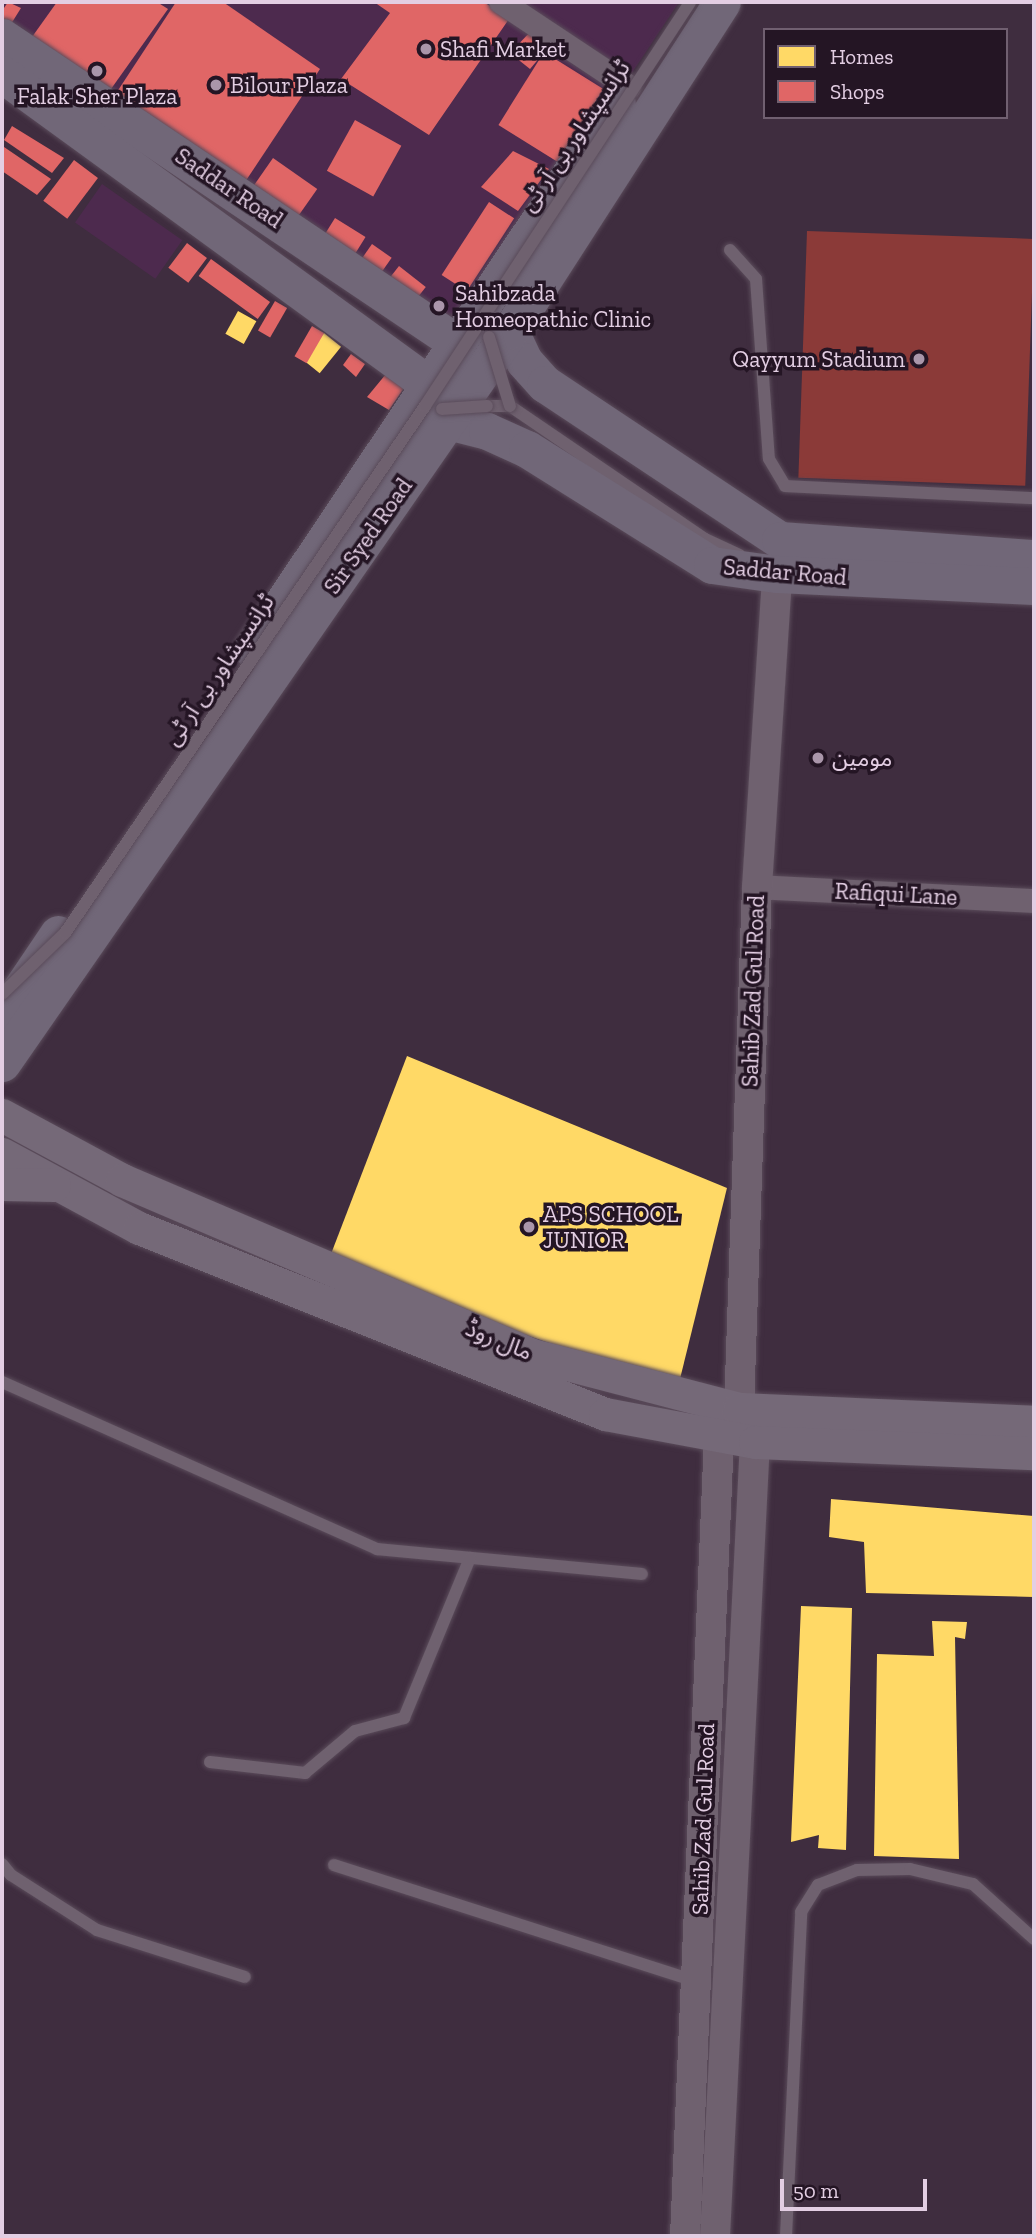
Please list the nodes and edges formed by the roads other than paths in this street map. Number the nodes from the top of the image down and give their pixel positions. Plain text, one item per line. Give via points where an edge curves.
1 (501, 2) edge
2 (684, 2) edge
3 (690, 2) edge
4 (722, 2) edge
5 (2, 37) edge
6 (2, 74) edge
7 (629, 87) junction
8 (522, 243) junction
9 (730, 250) dead end
10 (553, 264) junction
11 (496, 294) junction
12 (510, 331) junction
13 (454, 341) junction
14 (430, 386) junction
15 (510, 406) junction
16 (448, 421) junction
17 (408, 431) junction
18 (1034, 498) edge
19 (1034, 558) edge
20 (933, 570) junction
21 (996, 570) junction
22 (777, 574) junction
23 (1034, 586) edge
24 (246, 685) junction
25 (757, 887) junction
26 (1034, 901) edge
27 (65, 933) junction
28 (2, 994) edge
29 (2, 1017) edge
30 (2, 1054) edge
31 (2, 1063) edge
32 (2, 1115) edge
33 (2, 1154) edge
34 (2, 1184) edge
35 (60, 1185) junction
36 (2, 1382) edge
37 (739, 1409) junction
38 (1034, 1422) edge
39 (719, 1437) junction
40 (755, 1441) junction
41 (1034, 1453) edge
42 (470, 1558) junction
43 (642, 1574) dead end
44 (210, 1762) dead end
45 (2, 1864) edge
46 (334, 1866) dead end
47 (1034, 1939) edge
48 (245, 1977) dead end
49 (696, 1981) junction
50 (685, 2236) edge
51 (715, 2236) edge
52 (786, 2236) edge

1 - 7 street
2 - 7 main road, Sir Syed Road
3 - 11 lane, ٹرانسپشاور بی آر ٹی, bridge
4 - 10 main road, Sir Syed Road
5 - 13 main road, Saddar Road
6 - 14 main road, Saddar Road
7 - 8 main road, Sir Syed Road
8 - 10 main road
8 - 13 main road, Sir Syed Road
9 - 18 lane via 756,279 769,459 785,486
10 - 12 main road, Sir Syed Road
11 - 15 lane, ٹرانسپشاور بی آر ٹی, bridge via 489,337
11 - 17 lane, ٹرانسپشاور بی آر ٹی, bridge
12 - 16 main road, Sir Syed Road
12 - 21 main road, Saddar Road via 524,360 545,384 780,540
13 - 14 main road, Sir Syed Road
14 - 24 main road, Sir Syed Road
15 - 17 lane, ٹرانسپشاور بی آر ٹی, bridge via 442,409
15 - 20 lane via 705,539 752,561
16 - 22 main road, Saddar Road via 487,431 527,449 712,565
16 - 24 main road, Sir Syed Road
17 - 27 lane, ٹرانسپشاور بی آر ٹی, bridge
19 - 21 main road, Saddar Road
20 - 21 lane
20 - 21 lane
21 - 22 main road, Saddar Road
21 - 23 main road, Saddar Road
22 - 25 street, Sahib Zad Gul Road
24 - 29 main road, Sir Syed Road
24 - 31 main road, Sir Syed Road
25 - 26 street, Rafiqui Lane
25 - 37 street, Sahib Zad Gul Road
27 - 28 lane, ٹرانسپشاور بی آر ٹی, bridge
27 - 30 lane, ٹرانسپشاور بی آر ٹی via 26,1019
32 - 37 main road, مال روڈ via 122,1180 532,1355
33 - 35 main road, مال روڈ
34 - 35 main road
35 - 39 main road, مال روڈ via 139,1228 605,1414
36 - 42 lane via 377,1549
37 - 38 main road, مال روڈ
37 - 39 street
37 - 40 street, Sahib Zad Gul Road
39 - 40 main road, مال روڈ
39 - 49 street, Sahib Zad Gul Road
40 - 41 main road, مال روڈ
40 - 51 street, Sahib Zad Gul Road
42 - 43 lane
42 - 44 lane via 404,1718 355,1731 305,1773
45 - 48 lane via 11,1875 97,1930
46 - 49 lane
47 - 52 lane via 973,1884 910,1869 857,1870 818,1885 801,1912
49 - 50 street, Sahib Zad Gul Road

